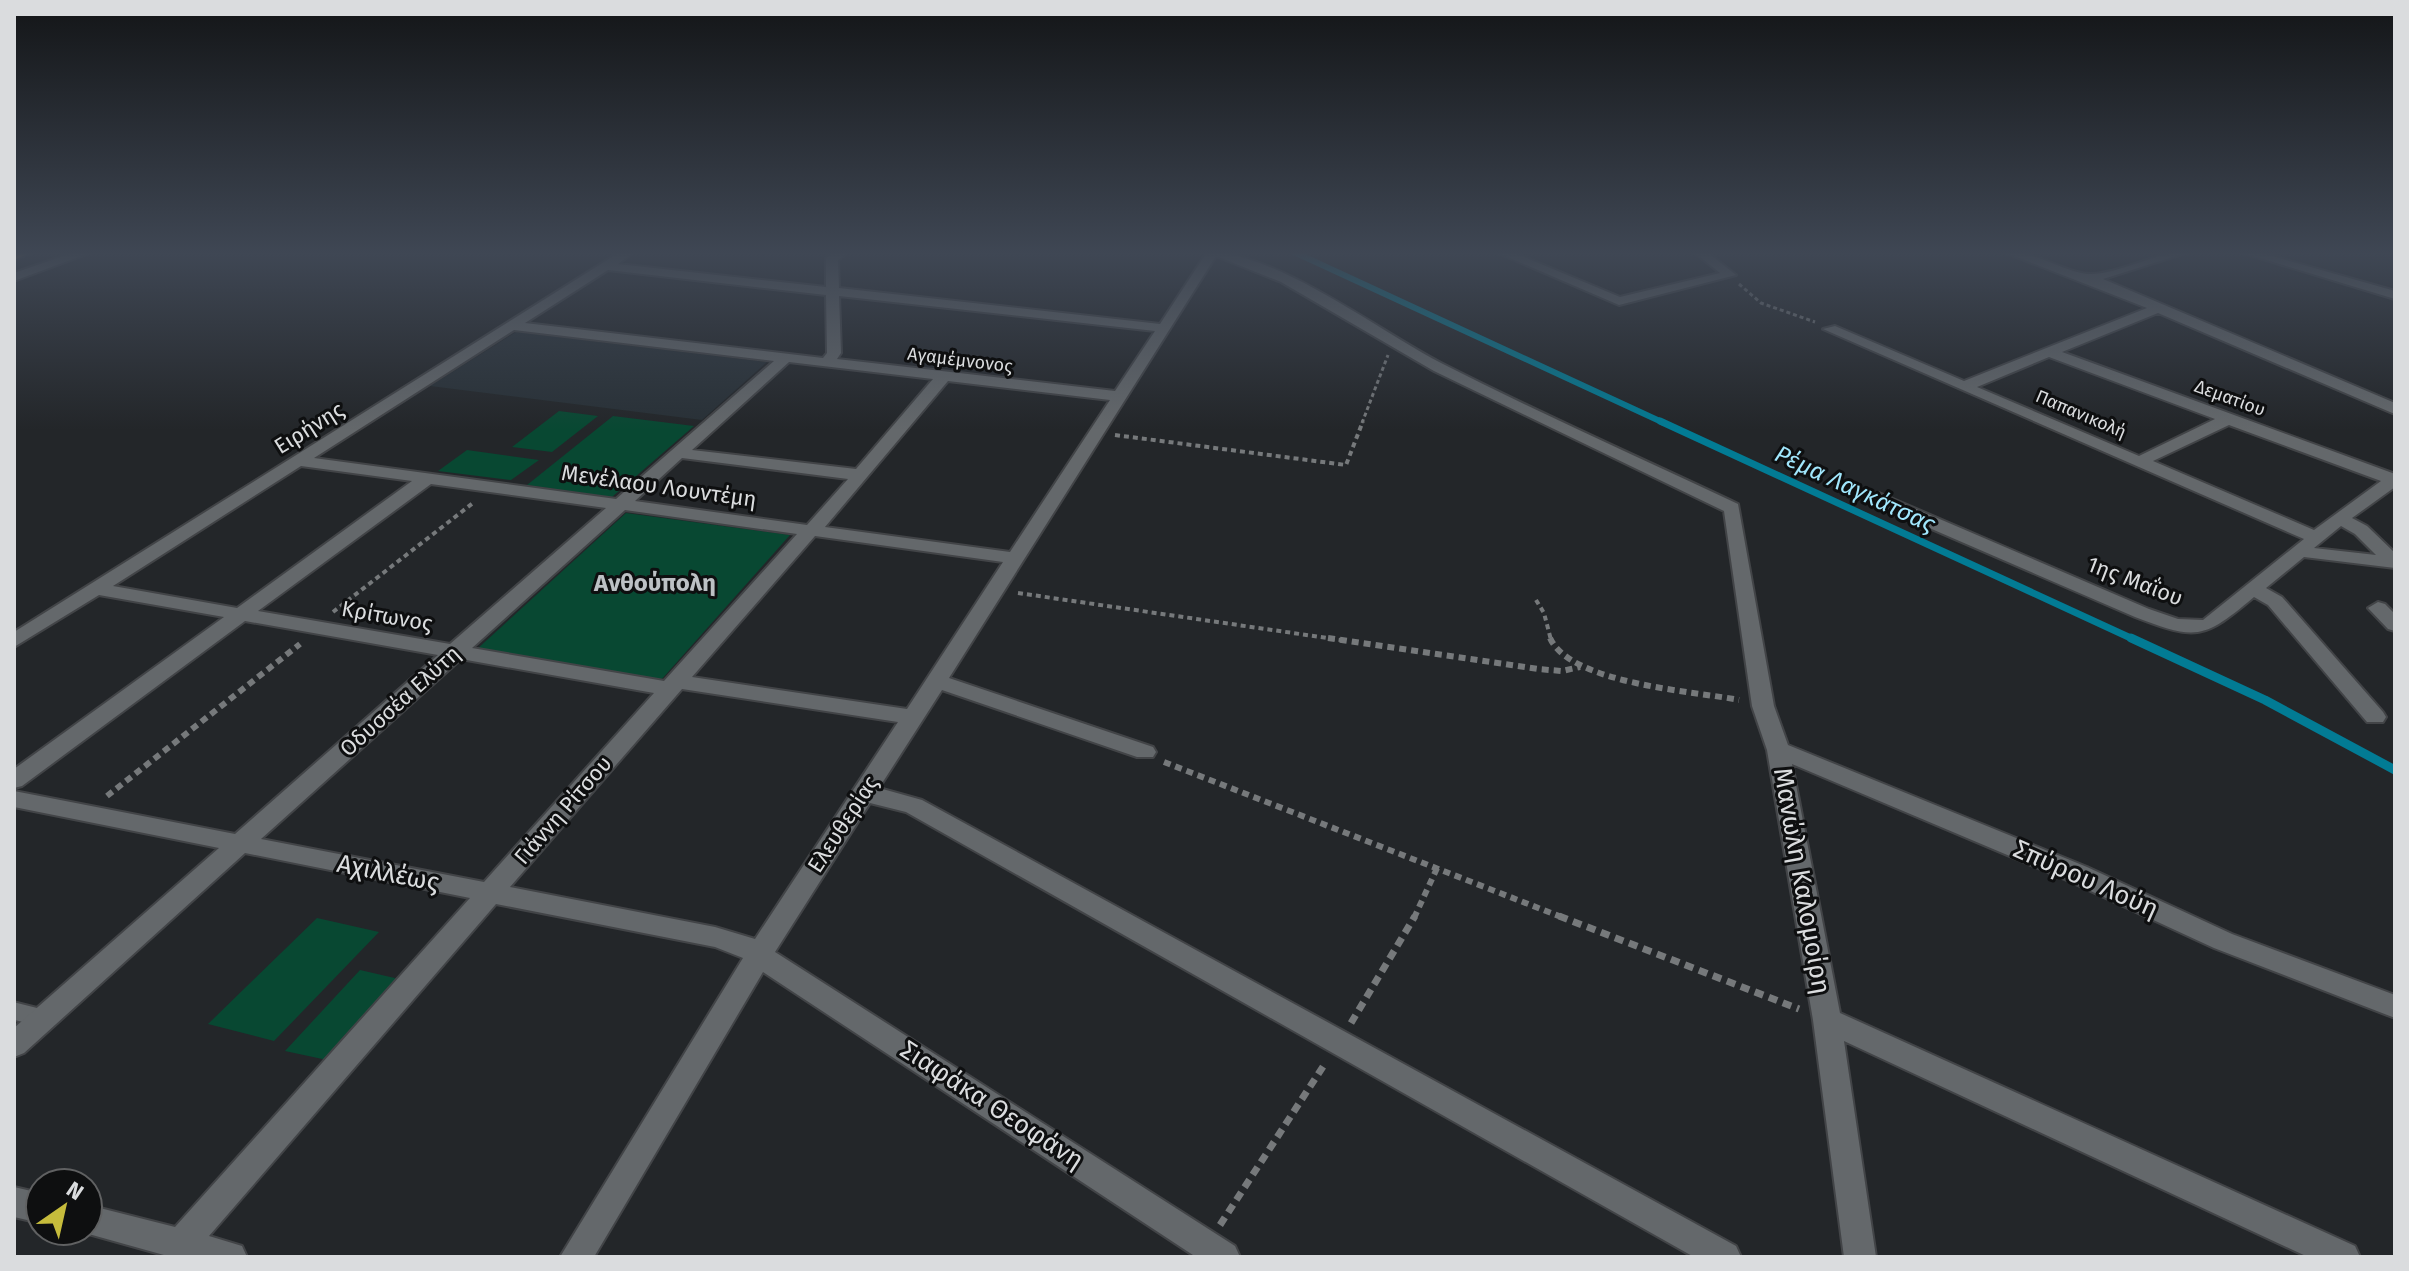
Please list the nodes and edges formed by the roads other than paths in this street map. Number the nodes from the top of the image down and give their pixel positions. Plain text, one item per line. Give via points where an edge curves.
1 (535, 311) edge
2 (834, 311) edge
3 (1011, 311) edge
4 (1174, 311) edge
5 (1341, 311) edge
6 (2150, 311) edge
7 (2166, 311) edge
8 (512, 326) junction
9 (1163, 328) junction
10 (1830, 329) road end
11 (2051, 353) junction
12 (785, 358) junction
13 (827, 363) junction
14 (944, 376) junction
15 (1965, 386) junction
16 (1118, 396) junction
17 (2395, 409) edge
18 (2228, 419) junction
19 (678, 453) junction
20 (299, 461) junction
21 (2141, 461) junction
22 (860, 475) junction
23 (428, 478) junction
24 (2394, 480) edge
25 (1873, 497) dead end
26 (621, 505) junction
27 (2340, 518) junction
28 (811, 531) junction
29 (2308, 544) junction
30 (1013, 558) junction
31 (2394, 562) edge
32 (96, 589) junction
33 (2253, 589) junction
34 (2387, 608) edge
35 (240, 615) junction
36 (2395, 625) edge
37 (14, 641) edge
38 (455, 652) junction
39 (935, 680) junction
40 (673, 685) junction
41 (912, 717) junction
42 (2375, 717) dead end
43 (1778, 750) junction
44 (1145, 752) road end
45 (14, 780) edge
46 (863, 794) junction
47 (14, 799) edge
48 (240, 844) junction
49 (490, 893) junction
50 (760, 954) junction
51 (2395, 1007) edge
52 (14, 1011) edge
53 (44, 1018) junction
54 (1827, 1020) junction
55 (14, 1045) edge
56 (104, 1224) edge
57 (181, 1244) junction
58 (1210, 1253) edge
59 (231, 1257) edge
60 (576, 1257) edge
61 (1725, 1257) edge
62 (1860, 1257) edge
63 (2344, 1257) edge

1 - 8 street, Ειρήνης
2 - 13 street via 834,353
3 - 9 street
4 - 9 street
5 - 43 street, Μανώλη Καλομοίρη via 1395,344 1732,508 1763,706
6 - 11 street
7 - 17 street
8 - 12 street, Αγαμέμνονoς
8 - 20 street, Ειρήνης
9 - 16 street
10 - 15 street, Παπανικολή
11 - 15 street
11 - 18 street, Δεματίου
12 - 13 street, Αγαμέμνονoς
12 - 19 street, Οδυσσέα Ελύτη
13 - 14 street, Αγαμέμνονoς
14 - 16 street, Αγαμέμνονoς
14 - 22 street, Γιάννη Ρίτσου
15 - 21 street, Παπανικολή
16 - 30 street, Ελευθερίας
18 - 21 street
18 - 24 street, Δεματίου
19 - 22 street
19 - 26 street, Οδυσσέα Ελύτη
20 - 23 street, Μενέλαου Λουντέμη
20 - 32 street, Ειρήνης
21 - 29 street, Παπανικολή
22 - 28 street, Γιάννη Ρίτσου
23 - 26 street, Μενέλαου Λουντέμη
23 - 35 street
24 - 27 street, 1ης Μαΐου
25 - 33 street, 1ης Μαΐου via 2178,625 2210,624
26 - 28 street, Μενέλαου Λουντέμη
26 - 38 street, Οδυσσέα Ελύτη
27 - 29 street, 1ης Μαΐου
27 - 31 street
28 - 30 street, Μενέλαου Λουντέμη
28 - 40 street, Γιάννη Ρίτσου
29 - 31 street, Παπανικολή via 2318,555
29 - 33 street, 1ης Μαΐου
30 - 39 street, Ελευθερίας
32 - 35 street, Κρίτωνος
32 - 37 street, Ειρήνης
33 - 42 street via 2275,601
34 - 36 street
35 - 38 street, Κρίτωνος
35 - 45 street
38 - 40 street, Κρίτωνος
38 - 48 street, Οδυσσέα Ελύτη
39 - 41 street, Ελευθερίας
39 - 44 street
40 - 41 street, Κρίτωνος
40 - 49 street, Γιάννη Ρίτσου
41 - 46 street, Ελευθερίας
43 - 51 street, Σπύρου Λούη via 2050,862 2223,941
43 - 54 street, Μανώλη Καλομοίρη
46 - 50 street, Ελευθερίας
46 - 61 street via 914,806
47 - 48 street, Αχιλλέως
48 - 49 street, Αχιλλέως
48 - 53 street, Οδυσσέα Ελύτη
49 - 50 street, Αχιλλέως via 715,937
49 - 57 street, Γιάννη Ρίτσου
50 - 58 street, Σιαφάκα Θεοφάνη
50 - 60 street, Ελευθερίας
52 - 53 lane
53 - 55 street, Οδυσσέα Ελύτη
54 - 62 street, Μανώλη Καλομοίρη
54 - 63 street
56 - 57 street
57 - 59 street

